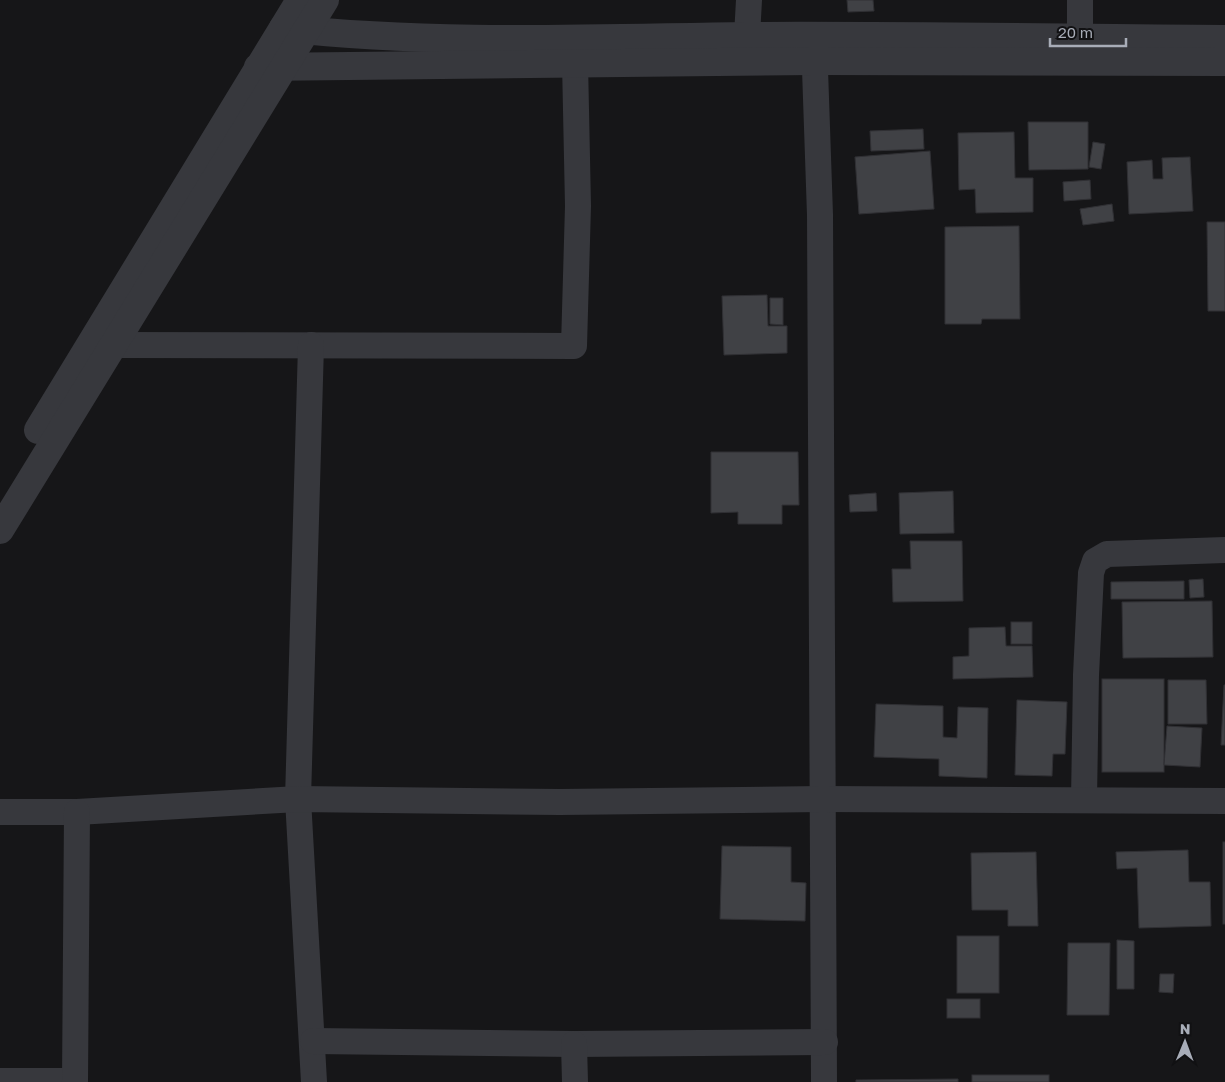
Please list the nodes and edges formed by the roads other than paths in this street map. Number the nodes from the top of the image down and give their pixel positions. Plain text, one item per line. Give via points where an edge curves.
1 (300, 0) edge
2 (325, 0) edge
3 (749, 0) edge
4 (1080, 0) edge
5 (294, 29) junction
6 (747, 36) junction
7 (1080, 38) junction
8 (1225, 39) edge
9 (814, 48) junction
10 (575, 62) junction
11 (1225, 62) edge
12 (270, 67) junction
13 (113, 345) junction
14 (311, 346) junction
15 (0, 494) edge
16 (0, 530) edge
17 (1225, 550) edge
18 (298, 799) junction
19 (822, 799) junction
20 (1084, 800) junction
21 (1225, 801) edge
22 (0, 812) edge
23 (77, 812) junction
24 (313, 1041) junction
25 (825, 1042) junction
26 (574, 1044) junction
27 (0, 1081) edge
28 (75, 1082) edge
29 (314, 1082) edge
30 (575, 1082) edge
31 (824, 1082) edge

1 - 5 street
2 - 5 street
3 - 6 street
4 - 7 street
5 - 6 street via 482,40
5 - 12 street
6 - 9 street
7 - 8 street
7 - 9 street
9 - 10 street
9 - 11 street
9 - 19 street via 820,214
10 - 12 street
10 - 14 street via 578,206 574,346
12 - 13 street
12 - 15 street
13 - 14 street
13 - 16 street
14 - 18 street
17 - 20 street via 1107,554 1095,561 1091,573 1086,665
18 - 19 street via 560,802
18 - 23 street
18 - 24 street
19 - 20 street
19 - 25 street
20 - 21 street
22 - 23 street
23 - 28 street
24 - 26 street
24 - 29 street
25 - 26 street
25 - 31 street
26 - 30 street
27 - 28 street

